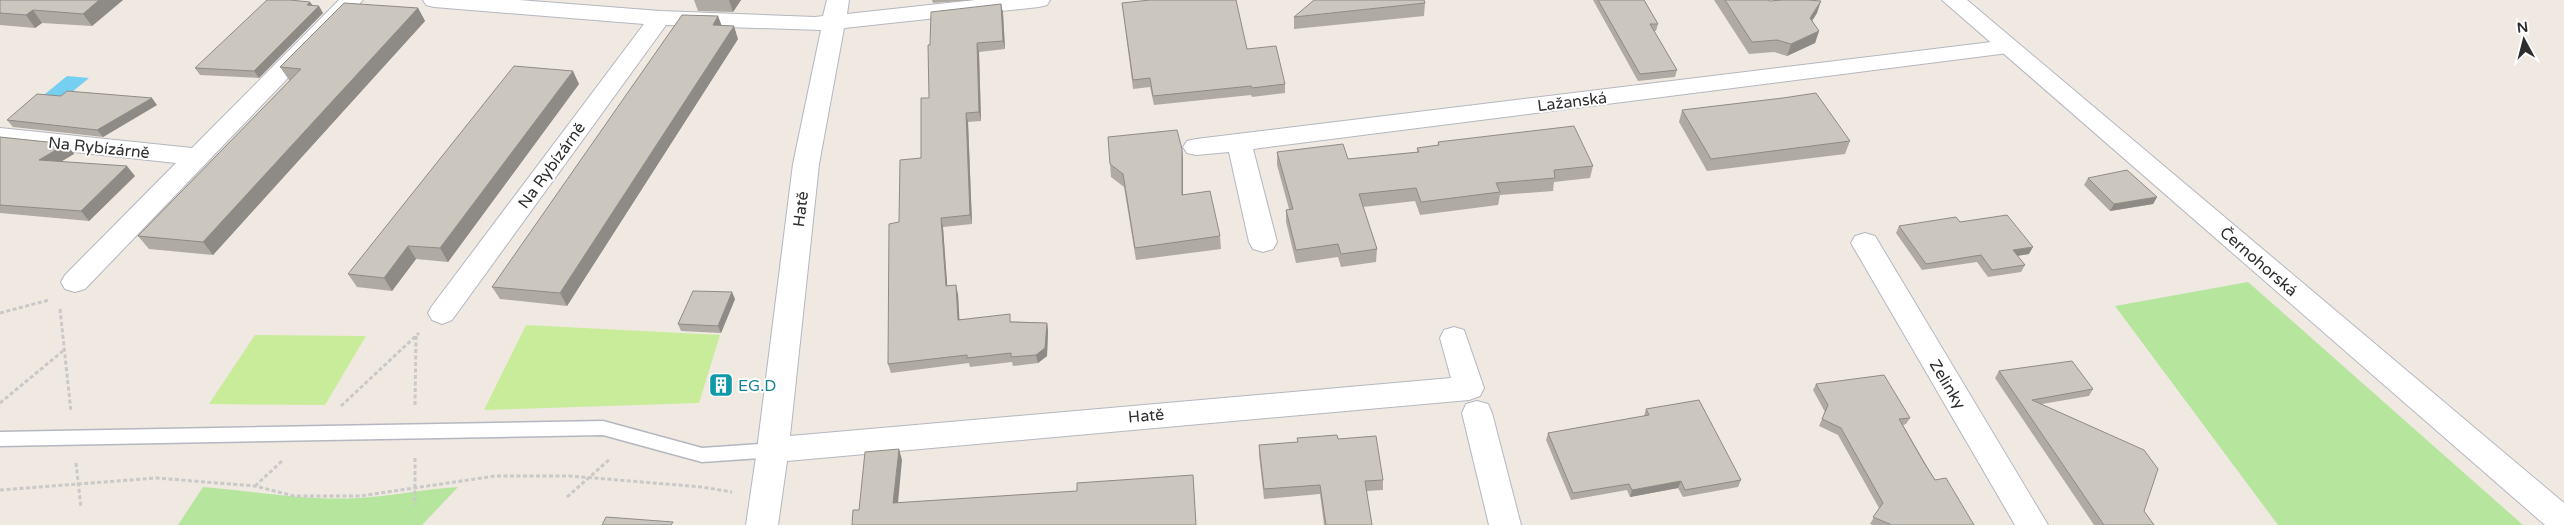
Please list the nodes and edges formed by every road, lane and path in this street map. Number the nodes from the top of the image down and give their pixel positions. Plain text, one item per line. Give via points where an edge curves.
1 (352, 0) edge
2 (434, 0) edge
3 (1040, 0) edge
4 (1953, 0) edge
5 (835, 11) edge
6 (660, 18) junction
7 (2008, 47) junction
8 (0, 136) edge
9 (1239, 142) junction
10 (1196, 147) dead end
11 (197, 158) junction
12 (1264, 242) dead end
13 (1865, 243) dead end
14 (67, 290) junction
15 (0, 312) edge
16 (442, 312) joint
17 (416, 336) junction
18 (1454, 338) dead end
19 (64, 350) junction
20 (0, 403) edge
21 (415, 405) dead end
22 (1477, 413) dead end
23 (415, 432) junction
24 (312, 433) junction
25 (74, 437) junction
26 (634, 437) junction
27 (0, 439) edge
28 (773, 450) junction
29 (589, 478) junction
30 (78, 483) junction
31 (256, 486) junction
32 (415, 487) junction
33 (0, 490) edge
34 (567, 497) dead end
35 (415, 505) dead end
36 (80, 508) dead end
37 (764, 510) edge
38 (2564, 522) edge
39 (1504, 525) edge
40 (2032, 525) edge

1 - 11 street
2 - 6 street
3 - 5 street
4 - 7 street, Černohorská
5 - 6 street via 815,24
5 - 28 street, Hatě via 806,164
6 - 16 street, Na Rybízárně
7 - 9 street, Lažanská
7 - 38 street, Černohorská
8 - 11 street, Na Rybízárně
9 - 10 street, Lažanská
9 - 12 street
11 - 14 street
13 - 40 street, Zelinky
14 - 15 path
14 - 19 path
16 - 17 path
17 - 21 path
17 - 24 path
18 - 28 street, Hatě via 1469,388
19 - 20 path
19 - 25 path
22 - 39 street
23 - 24 lane
23 - 26 lane via 603,428
23 - 32 path
24 - 25 lane
24 - 31 path
25 - 27 lane
25 - 30 path
26 - 28 lane via 702,455
26 - 29 path
28 - 37 street, Hatě
29 - 32 path via 495,476
29 - 34 path
29 - 37 path via 702,487
30 - 31 path via 156,478
30 - 33 path
30 - 36 path
31 - 32 path via 294,496 360,496
32 - 35 path

